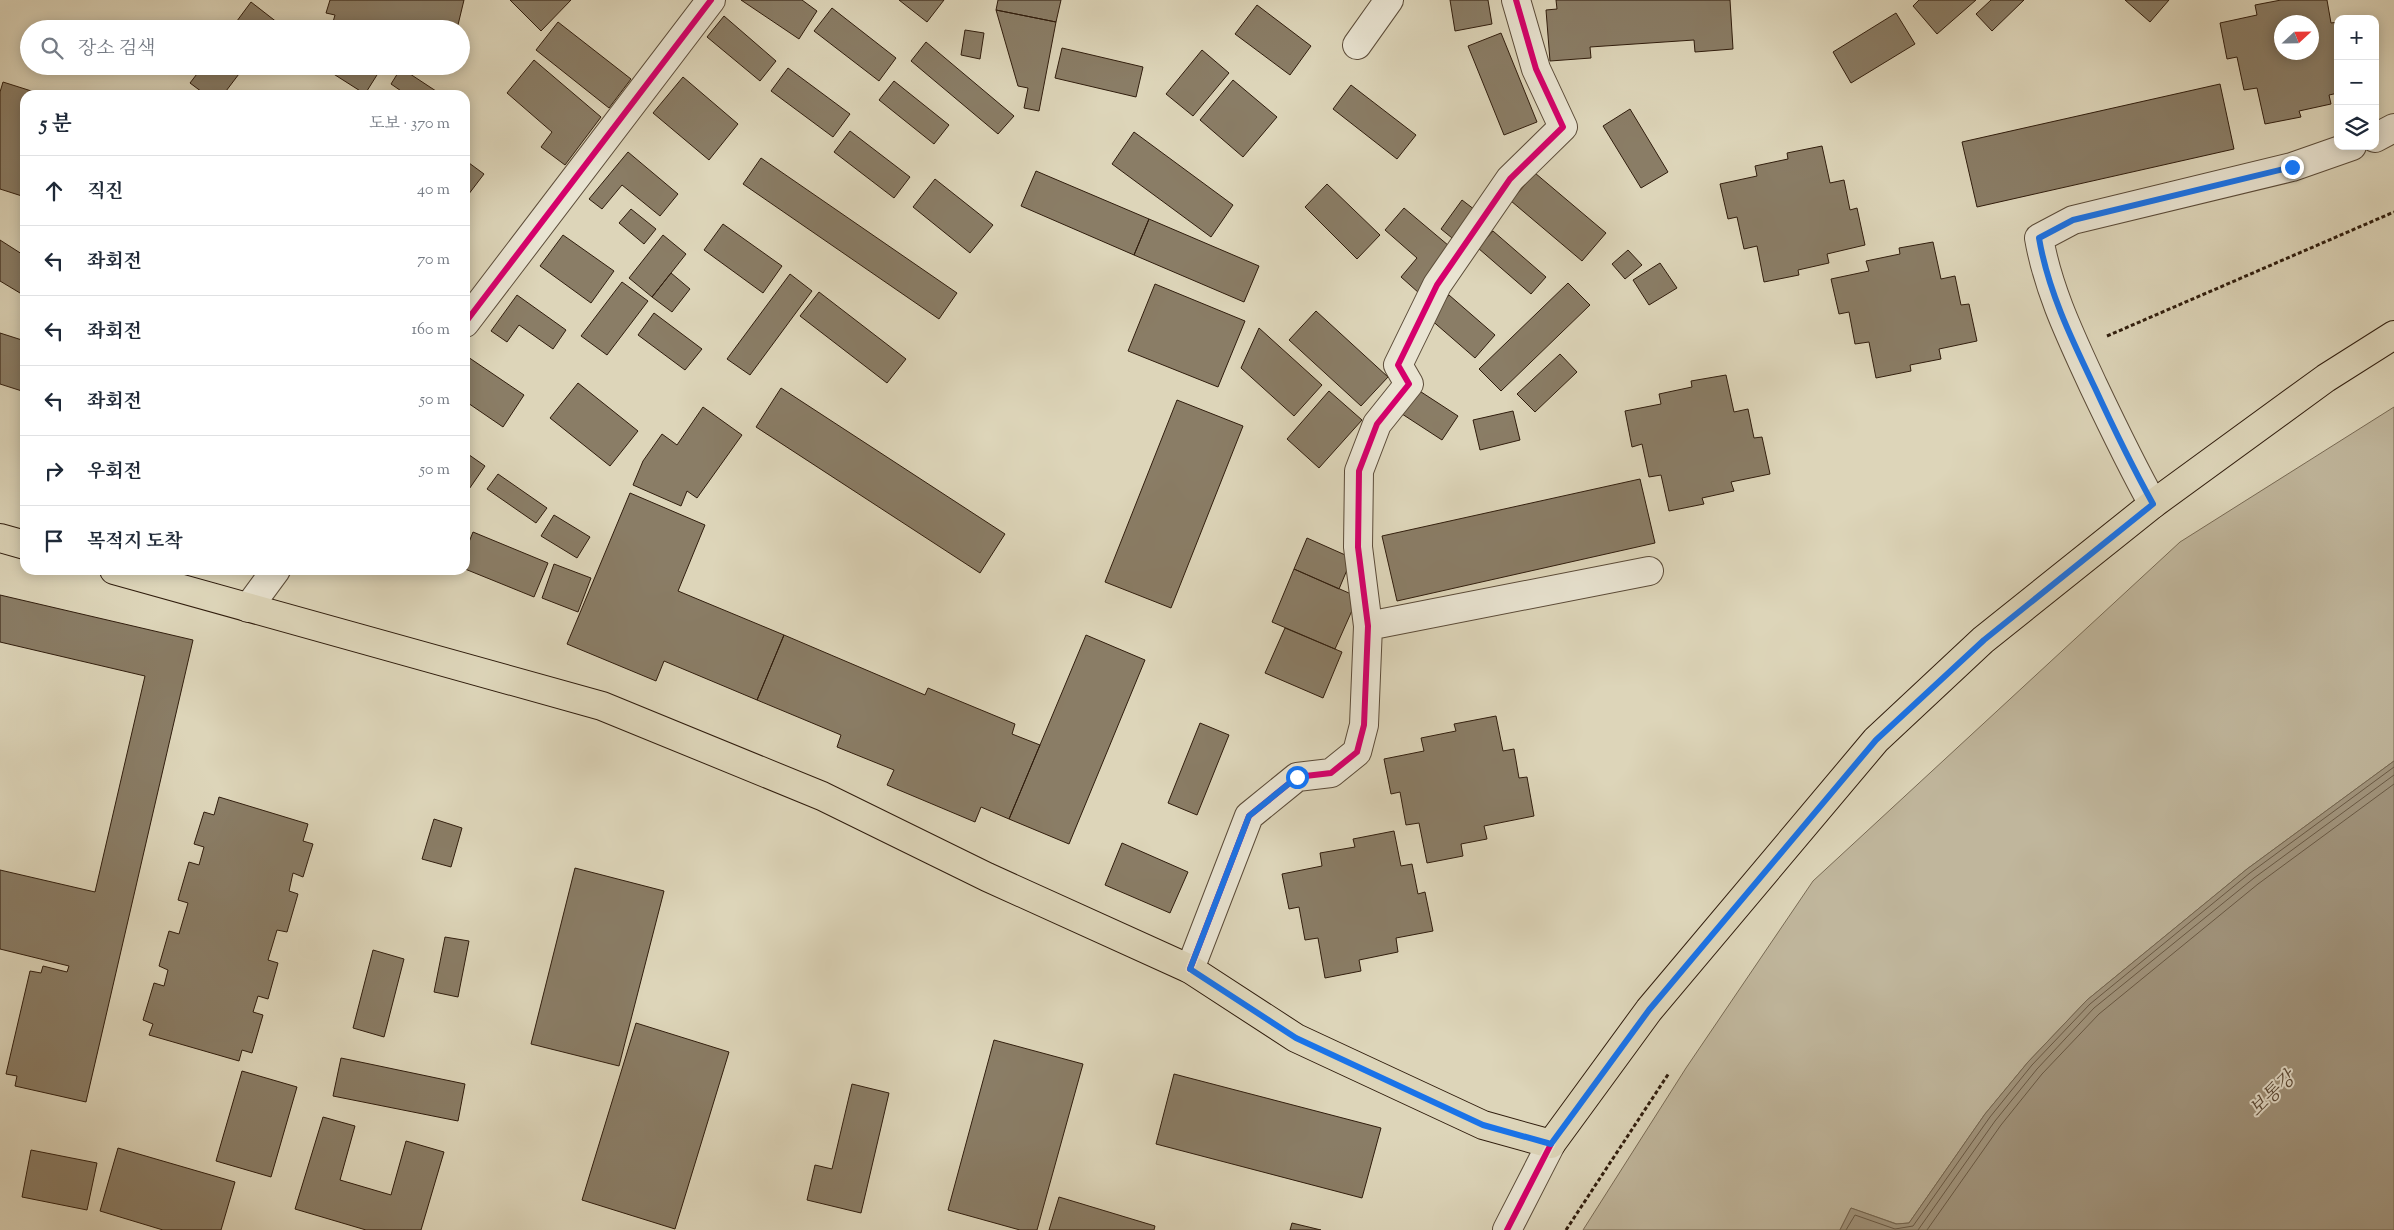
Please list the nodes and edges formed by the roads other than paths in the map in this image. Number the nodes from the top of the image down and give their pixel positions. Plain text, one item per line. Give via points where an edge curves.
1 (711, 0) edge
2 (1388, 0) edge
3 (1516, 0) edge
4 (1358, 45) dead end
5 (2394, 128) edge
6 (2379, 136) edge
7 (2341, 150) edge
8 (470, 316) edge
9 (2394, 335) edge
10 (2153, 504) junction
11 (0, 538) edge
12 (20, 544) edge
13 (1649, 571) dead end
14 (132, 575) edge
15 (272, 575) edge
16 (248, 608) junction
17 (1368, 626) junction
18 (1190, 969) junction
19 (1551, 1144) junction
20 (1507, 1230) edge

1 - 8 street
2 - 4 street
3 - 17 street via 1536,69 1563,127 1510,179 1437,284 1398,365 1409,384 1377,424 1359,471 1358,547
5 - 6 street
7 - 10 street via 2292,167 2073,220 2039,238 2045,271 2076,350 2130,464
9 - 10 main road via 2326,378
10 - 19 main road via 1984,640 1876,740 1649,1010
11 - 12 main road
13 - 17 street
14 - 16 main road
15 - 16 street
16 - 18 main road via 602,706 822,796 987,877
17 - 18 street via 1364,725 1357,752 1331,773 1297,777 1249,816
18 - 19 main road via 1296,1038 1483,1125
19 - 20 street

